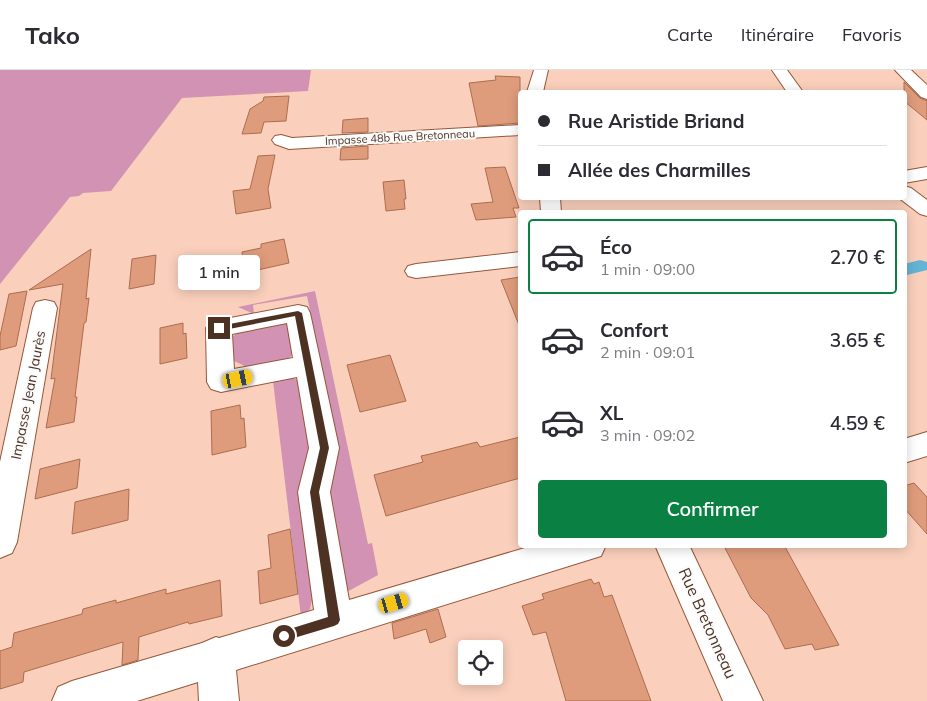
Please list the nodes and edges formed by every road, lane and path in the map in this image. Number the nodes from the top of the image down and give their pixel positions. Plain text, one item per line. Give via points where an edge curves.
1 (541, 70) edge
2 (779, 70) edge
3 (902, 70) edge
4 (535, 90) edge
5 (794, 90) edge
6 (927, 94) edge
7 (518, 130) edge
8 (281, 140) dead end
9 (926, 174) edge
10 (907, 177) edge
11 (907, 194) edge
12 (927, 210) edge
13 (518, 259) edge
14 (416, 271) dead end
15 (45, 308) dead end
16 (307, 365) dead end
17 (927, 444) edge
18 (907, 450) edge
19 (0, 542) edge
20 (578, 548) edge
21 (673, 548) edge
22 (334, 620) junction
23 (216, 656) junction
24 (72, 701) edge
25 (219, 701) edge
26 (743, 701) edge

1 - 4 street
2 - 5 street
3 - 6 street
7 - 8 street, Impasse 48b Rue Bretonneau via 288,144
9 - 10 street
11 - 12 street
13 - 14 street
15 - 19 street, Impasse Jean Jaurès
16 - 22 street via 324,448 314,492
17 - 18 street
20 - 22 street
21 - 26 street, Rue Bretonneau
22 - 23 street
23 - 24 street
23 - 25 street

